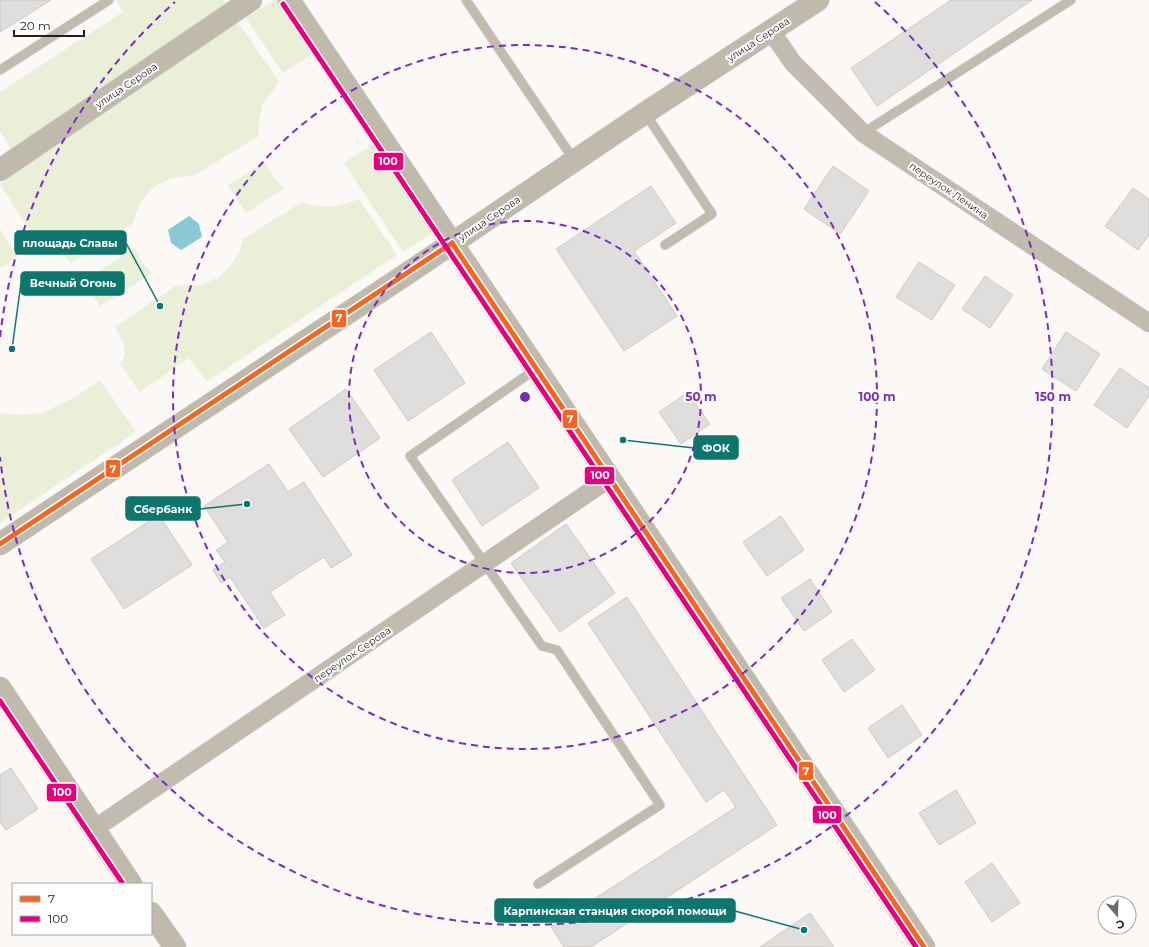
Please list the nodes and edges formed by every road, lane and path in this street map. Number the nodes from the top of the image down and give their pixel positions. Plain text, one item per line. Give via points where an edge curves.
1 (109, 0) edge
2 (251, 0) edge
3 (289, 0) edge
4 (466, 0) edge
5 (818, 0) edge
6 (1071, 0) edge
7 (771, 31) junction
8 (0, 70) edge
9 (645, 113) junction
10 (863, 133) junction
11 (574, 160) junction
12 (0, 170) edge
13 (452, 243) junction
14 (665, 245) dead end
15 (1149, 323) edge
16 (536, 369) junction
17 (610, 478) junction
18 (0, 544) edge
19 (484, 563) junction
20 (0, 688) edge
21 (94, 829) junction
22 (130, 883) edge
23 (538, 884) dead end
24 (152, 914) edge
25 (175, 947) edge
26 (924, 947) edge

1 - 8 lane
2 - 12 street, улица Серова
3 - 13 street
4 - 11 lane
5 - 7 street, улица Серова
6 - 10 lane
7 - 9 street, улица Серова
7 - 10 street, переулок Ленина via 793,63
9 - 11 street, улица Серова
9 - 14 lane via 712,214
10 - 15 street, переулок Ленина
11 - 13 street, улица Серова
13 - 16 street
13 - 18 street, улица Серова
16 - 17 street
16 - 19 lane via 410,456
17 - 19 street, переулок Серова
17 - 26 street
19 - 21 street, переулок Серова
19 - 23 lane via 542,646 557,650 660,805
20 - 21 street
21 - 22 street
24 - 25 street

